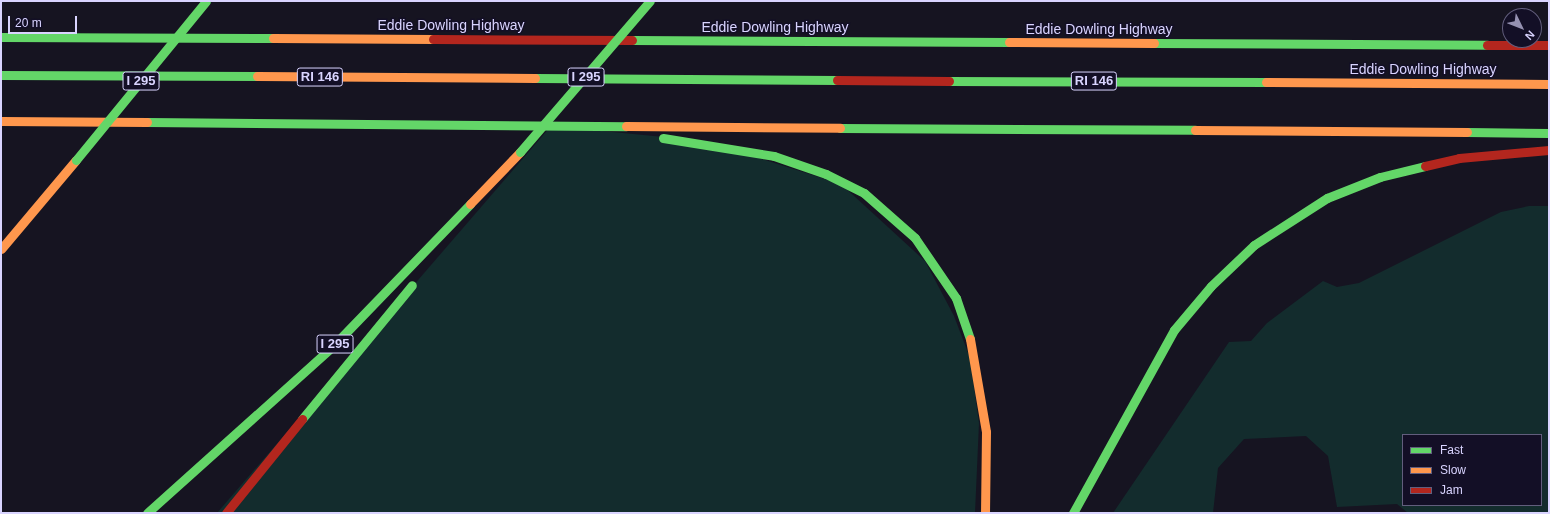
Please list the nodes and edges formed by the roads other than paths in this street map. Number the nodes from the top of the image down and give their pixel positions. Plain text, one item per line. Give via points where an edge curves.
1 (206, 1) edge
2 (650, 1) edge
3 (170, 26) dead end
4 (1, 37) edge
5 (1549, 45) edge
6 (1, 75) edge
7 (1549, 84) edge
8 (1, 122) edge
9 (581, 126) junction
10 (1549, 133) edge
11 (1549, 150) edge
12 (76, 160) junction
13 (510, 165) junction
14 (444, 246) dead end
15 (1, 249) edge
16 (419, 276) dead end
17 (147, 513) edge
18 (226, 513) edge
19 (985, 513) edge
20 (1073, 513) edge

1 - 12 highway, I 295, bridge
2 - 13 highway, I 295, bridge
3 - 12 highway, bridge
4 - 5 highway, Eddie Dowling Highway
6 - 7 highway, Eddie Dowling Highway / RI 146
8 - 9 highway
9 - 10 highway
9 - 19 highway via 736,148 791,160 844,182 901,223 943,275 956,298 974,349 986,432
11 - 20 highway via 1459,158 1380,177 1327,198 1254,245 1211,286 1174,330
12 - 15 highway, I 295
13 - 14 highway
13 - 17 highway, I 295 via 332,346
16 - 18 highway

